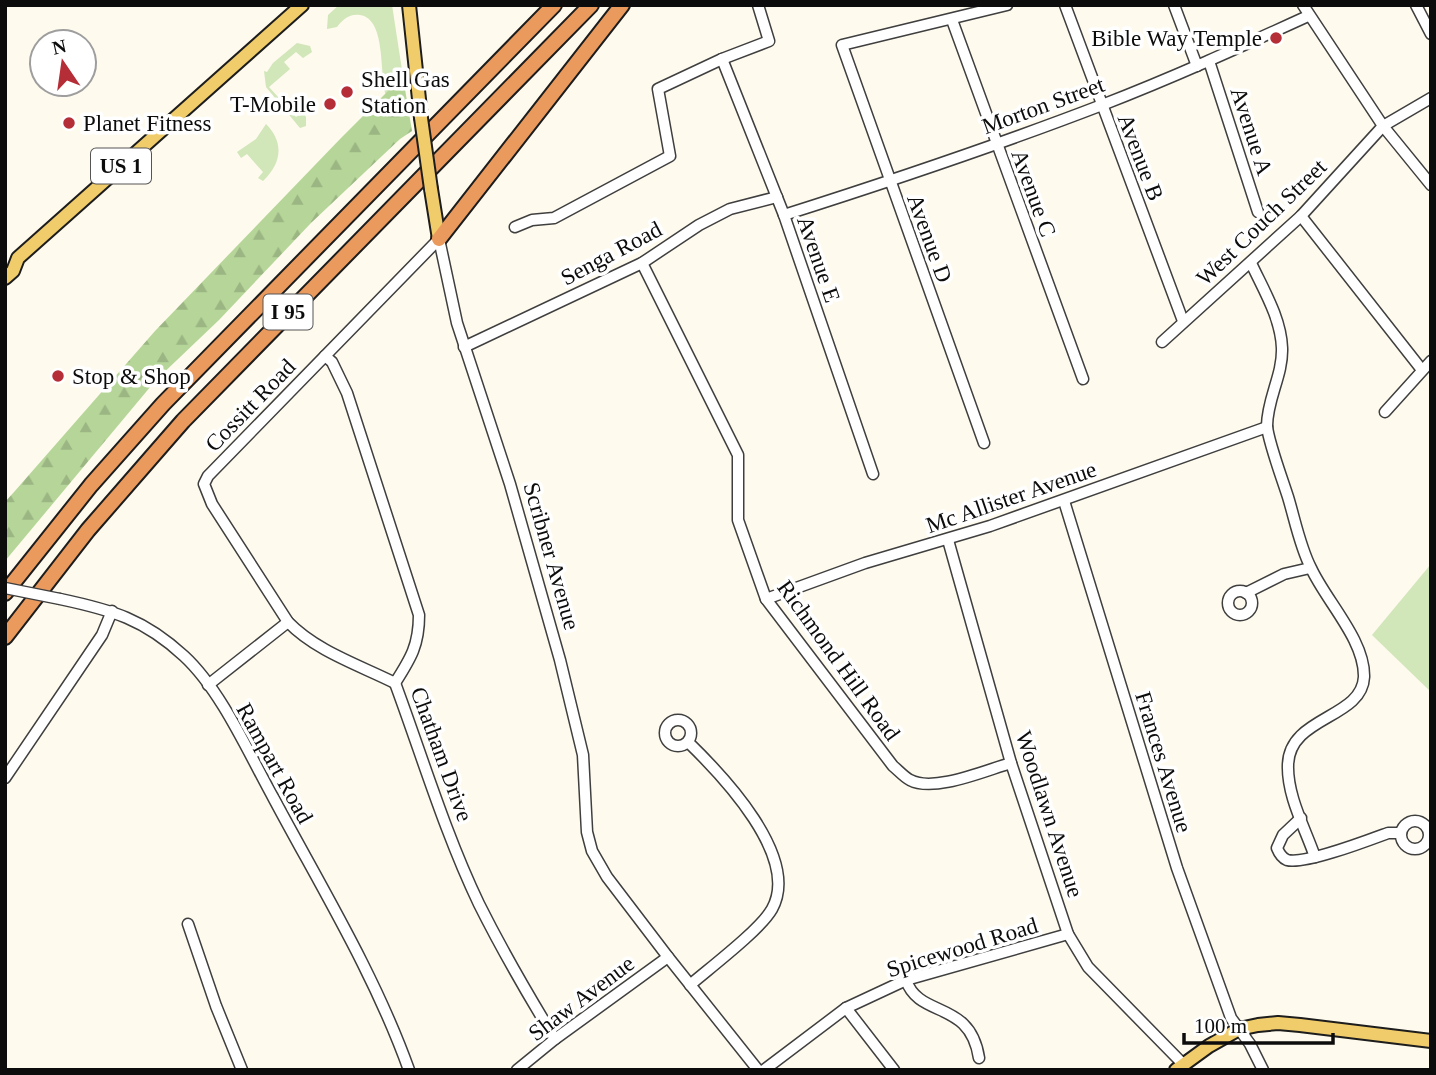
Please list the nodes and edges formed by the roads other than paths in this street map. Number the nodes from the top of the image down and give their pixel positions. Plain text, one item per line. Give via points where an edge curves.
1 (302, 5) edge
2 (542, 5) edge
3 (554, 5) edge
4 (591, 5) edge
5 (622, 5) edge
6 (758, 5) edge
7 (1007, 5) edge
8 (1065, 5) edge
9 (1174, 5) edge
10 (1303, 5) edge
11 (1416, 5) edge
12 (409, 6) edge
13 (1308, 16) junction
14 (952, 20) junction
15 (1431, 34) edge
16 (722, 59) junction
17 (1209, 61) junction
18 (1197, 66) junction
19 (471, 89) junction
20 (1431, 98) edge
21 (1101, 105) junction
22 (1383, 127) junction
23 (995, 143) junction
24 (890, 181) junction
25 (1431, 184) edge
26 (777, 197) junction
27 (1258, 212) dead end
28 (784, 215) junction
29 (1301, 216) junction
30 (515, 227) dead end
31 (439, 239) junction
32 (12, 259) edge
33 (642, 263) junction
34 (1251, 263) junction
35 (5, 278) edge
36 (1182, 321) junction
37 (1162, 342) dead end
38 (464, 347) junction
39 (325, 356) junction
40 (1431, 361) edge
41 (1422, 370) junction
42 (1083, 379) dead end
43 (1385, 412) dead end
44 (1267, 427) junction
45 (984, 443) dead end
46 (873, 474) dead end
47 (1064, 500) junction
48 (948, 540) junction
49 (1310, 568) junction
50 (5, 590) edge
51 (1246, 593) dead end
52 (766, 599) junction
53 (113, 611) junction
54 (288, 622) junction
55 (5, 637) edge
56 (395, 683) junction
57 (208, 685) junction
58 (688, 741) dead end
59 (1012, 763) junction
60 (5, 778) edge
61 (1301, 818) junction
62 (1401, 833) dead end
63 (1315, 857) junction
64 (188, 924) dead end
65 (1069, 934) junction
66 (668, 957) junction
67 (906, 980) junction
68 (690, 985) junction
69 (846, 1009) junction
70 (1240, 1029) junction
71 (555, 1040) junction
72 (1431, 1041) edge
73 (979, 1058) dead end
74 (1179, 1067) edge
75 (242, 1070) edge
76 (409, 1070) edge
77 (517, 1070) edge
78 (758, 1070) edge
79 (764, 1070) edge
80 (894, 1070) edge
81 (1263, 1070) edge

1 - 32 main road, US 1
2 - 19 highway
3 - 19 highway, I 95
4 - 55 highway, I 95 via 183,421 96,520
5 - 31 highway
6 - 16 street via 769,41
7 - 14 street
8 - 21 street, Avenue B
9 - 18 street
10 - 13 street
11 - 15 street
12 - 31 main road, Scribner Avenue, bridge
13 - 17 street, Morton Street
13 - 22 street
14 - 23 street, Avenue C
14 - 24 street, Avenue D via 842,46
16 - 26 street, Avenue E
16 - 30 street via 658,89 670,156 554,218
17 - 18 street, Morton Street
17 - 27 street, Avenue A
18 - 21 street, Morton Street
19 - 50 highway, I 95 via 163,404
20 - 22 street, West Couch Street
21 - 23 street, Morton Street
21 - 36 street, Avenue B
22 - 25 street
22 - 29 street, West Couch Street
23 - 24 street, Morton Street
23 - 42 street, Avenue C
24 - 28 street, Morton Street
24 - 45 street, Avenue D
26 - 28 street, Avenue E
26 - 33 street, Senga Road via 730,209
28 - 46 street, Avenue E
29 - 34 street, West Couch Street
29 - 41 street
31 - 38 street, Scribner Avenue
31 - 39 street, Cossitt Road
32 - 35 main road, US 1 via 13,271
33 - 38 street, Senga Road
33 - 52 street, Richmond Hill Road via 738,455 738,520
34 - 36 street, West Couch Street
34 - 44 street via 1276,318 1282,347
36 - 37 street, West Couch Street
38 - 66 street, Scribner Avenue via 510,484 560,660 583,755 589,843 607,877
39 - 54 street, Cossitt Road via 204,484 212,504
39 - 56 street, Chatham Drive via 347,393 419,615 419,636 412,656
40 - 41 street
41 - 43 street
44 - 47 street, Mc Allister Avenue
44 - 49 street
47 - 48 street, Mc Allister Avenue
47 - 70 street, Frances Avenue via 1177,867 1231,1018
48 - 52 street, Mc Allister Avenue via 865,563
48 - 59 street, Woodlawn Avenue
49 - 51 street via 1284,574
49 - 61 street via 1355,642 1364,678 1353,701 1301,735 1292,750 1289,785
50 - 53 street, Rampart Road, bridge
52 - 59 street, Richmond Hill Road via 893,766 910,780 926,785 948,782
53 - 57 street, Rampart Road via 141,623 167,642
53 - 60 street via 102,635
54 - 56 street, Cossitt Road via 324,648
54 - 57 street
56 - 71 street, Chatham Drive via 478,902
57 - 76 street, Rampart Road via 377,993
58 - 68 street via 719,773 764,836 777,865 778,890 763,921
59 - 65 street, Woodlawn Avenue
61 - 63 street
61 - 63 street via 1277,848 1287,860
62 - 63 street
64 - 75 street
65 - 67 street, Spicewood Road
65 - 74 street, Woodlawn Avenue via 1088,967
66 - 68 street, Scribner Avenue
66 - 71 street, Shaw Avenue
67 - 69 street, Spicewood Road
67 - 73 street via 921,1000 961,1020 976,1039
68 - 78 street, Scribner Avenue
69 - 79 street, Spicewood Road
69 - 80 street
70 - 72 main road via 1278,1023
70 - 74 main road
70 - 81 street, Frances Avenue
71 - 77 street, Shaw Avenue

